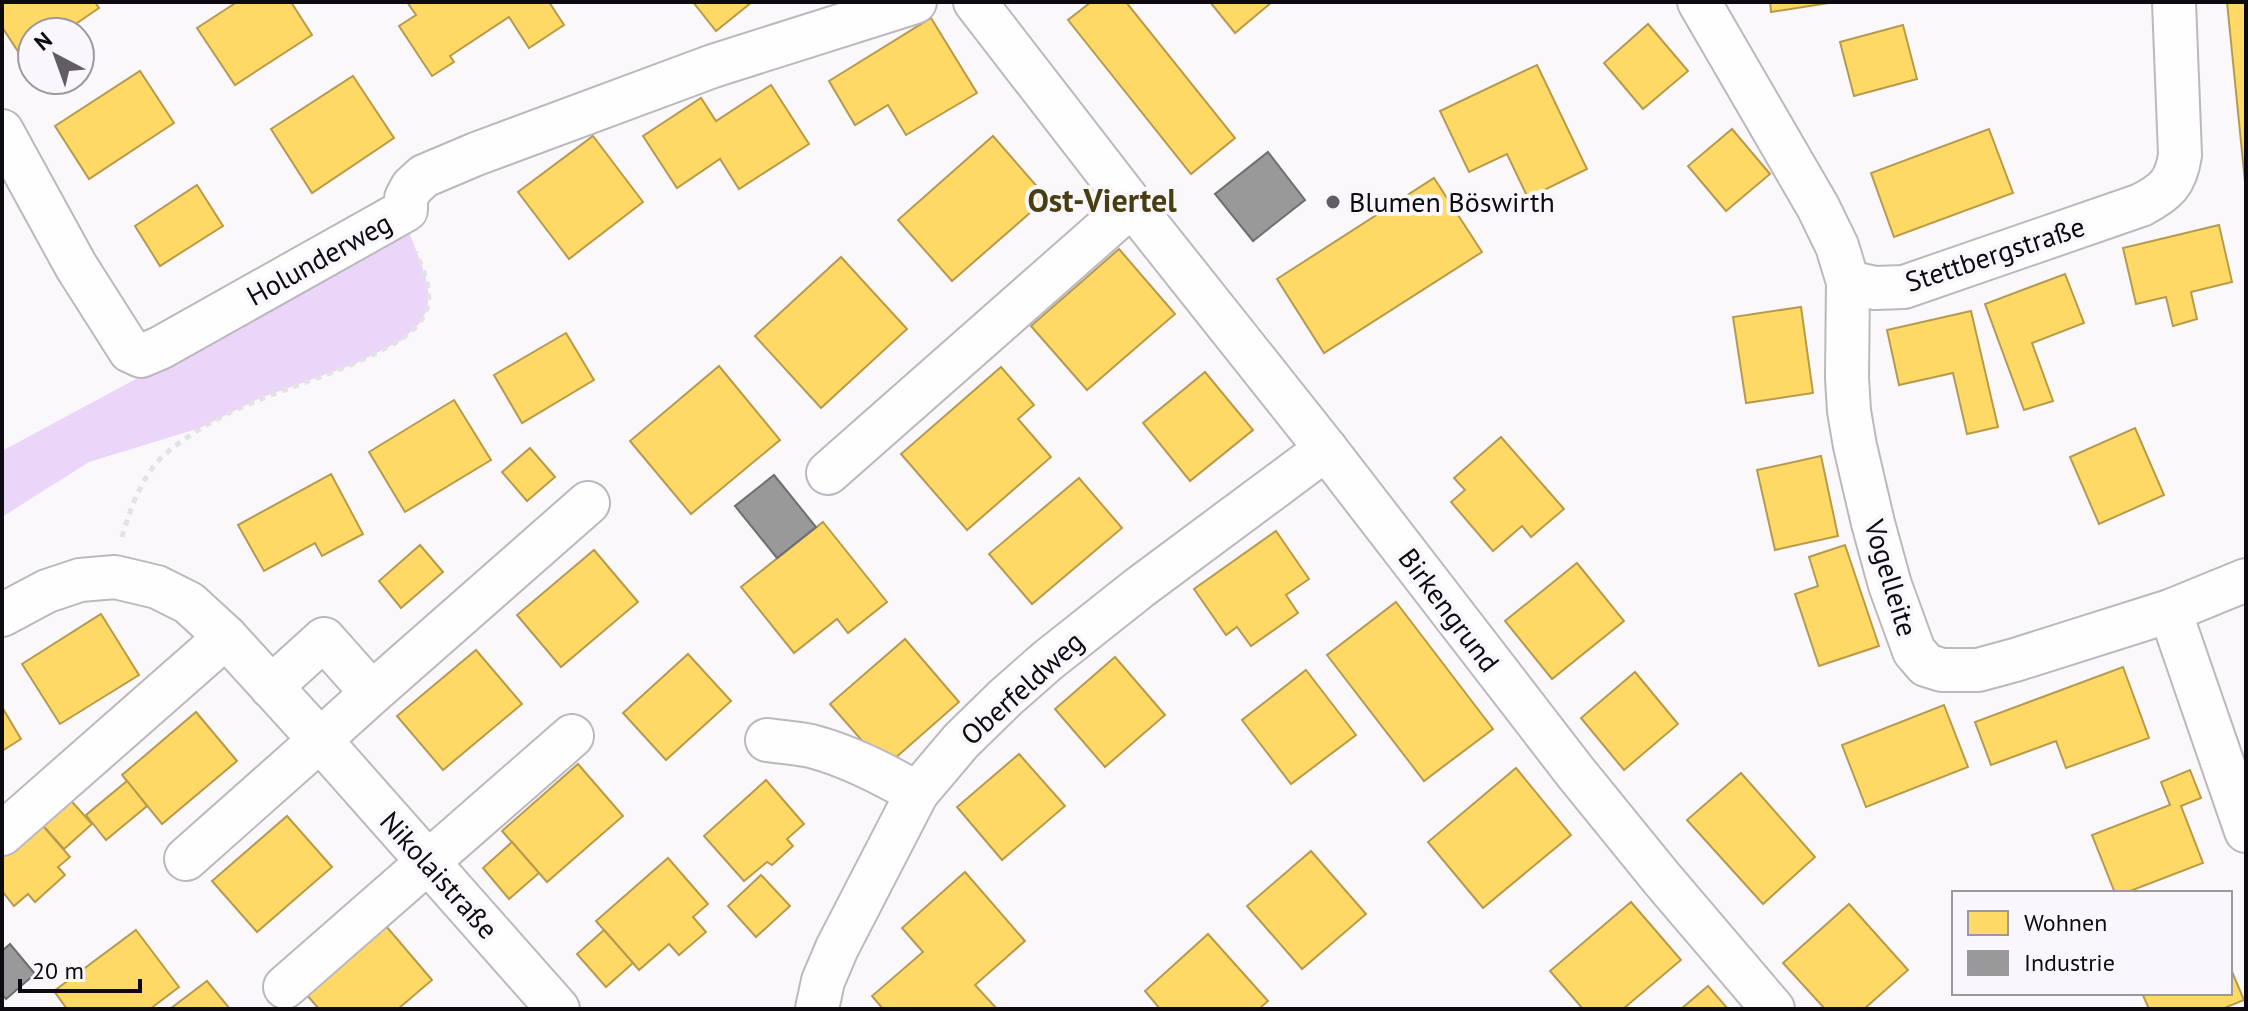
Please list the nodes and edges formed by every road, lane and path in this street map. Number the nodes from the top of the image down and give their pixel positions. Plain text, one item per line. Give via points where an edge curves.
1 (915, 2) edge
2 (975, 2) edge
3 (1699, 2) edge
4 (2174, 2) edge
5 (2, 131) edge
6 (1132, 205) junction
7 (406, 210) junction
8 (1848, 282) junction
9 (1326, 449) junction
10 (828, 473) dead end
11 (588, 503) dead end
12 (115, 577) junction
13 (2246, 580) edge
14 (2170, 611) junction
15 (2, 615) edge
16 (226, 637) junction
17 (271, 687) junction
18 (372, 693) junction
19 (572, 736) dead end
20 (320, 740) junction
21 (767, 740) dead end
22 (917, 793) junction
23 (2246, 831) edge
24 (2, 834) edge
25 (186, 859) dead end
26 (427, 863) junction
27 (285, 987) dead end
28 (558, 1009) edge
29 (817, 1009) edge
30 (1773, 1009) edge

1 - 7 street, Holunderweg via 713,66 476,154 424,176 406,198
2 - 6 street, Birkengrund
3 - 8 street via 1818,207
4 - 8 street, Stettbergstraße via 2180,155 2171,184 2141,205 1904,287
5 - 7 street, Holunderweg via 76,266 130,351 141,356
6 - 9 street, Birkengrund
6 - 10 street
7 - 12 path via 429,295 419,324 402,340 357,363 258,399 200,428 164,455 138,491 127,518
8 - 14 street, Vogelleite via 1847,378 1855,446 1890,585 1914,651 1926,665 1978,670
9 - 22 street, Oberfeldweg via 1047,661 961,741
9 - 30 street, Birkengrund via 1576,773
11 - 18 street
12 - 15 street, Nikolaistraße via 80,580 47,591
12 - 16 street, Nikolaistraße via 157,587 189,603
13 - 14 street, Vogelleite
14 - 23 street
16 - 17 street, Nikolaistraße
16 - 24 street
17 - 18 street via 324,639
17 - 20 street, Nikolaistraße
18 - 20 street
19 - 26 street
20 - 25 street
20 - 26 street, Nikolaistraße
21 - 22 street via 843,757
22 - 29 street, Oberfeldweg via 837,948
26 - 27 street
26 - 28 street, Nikolaistraße

